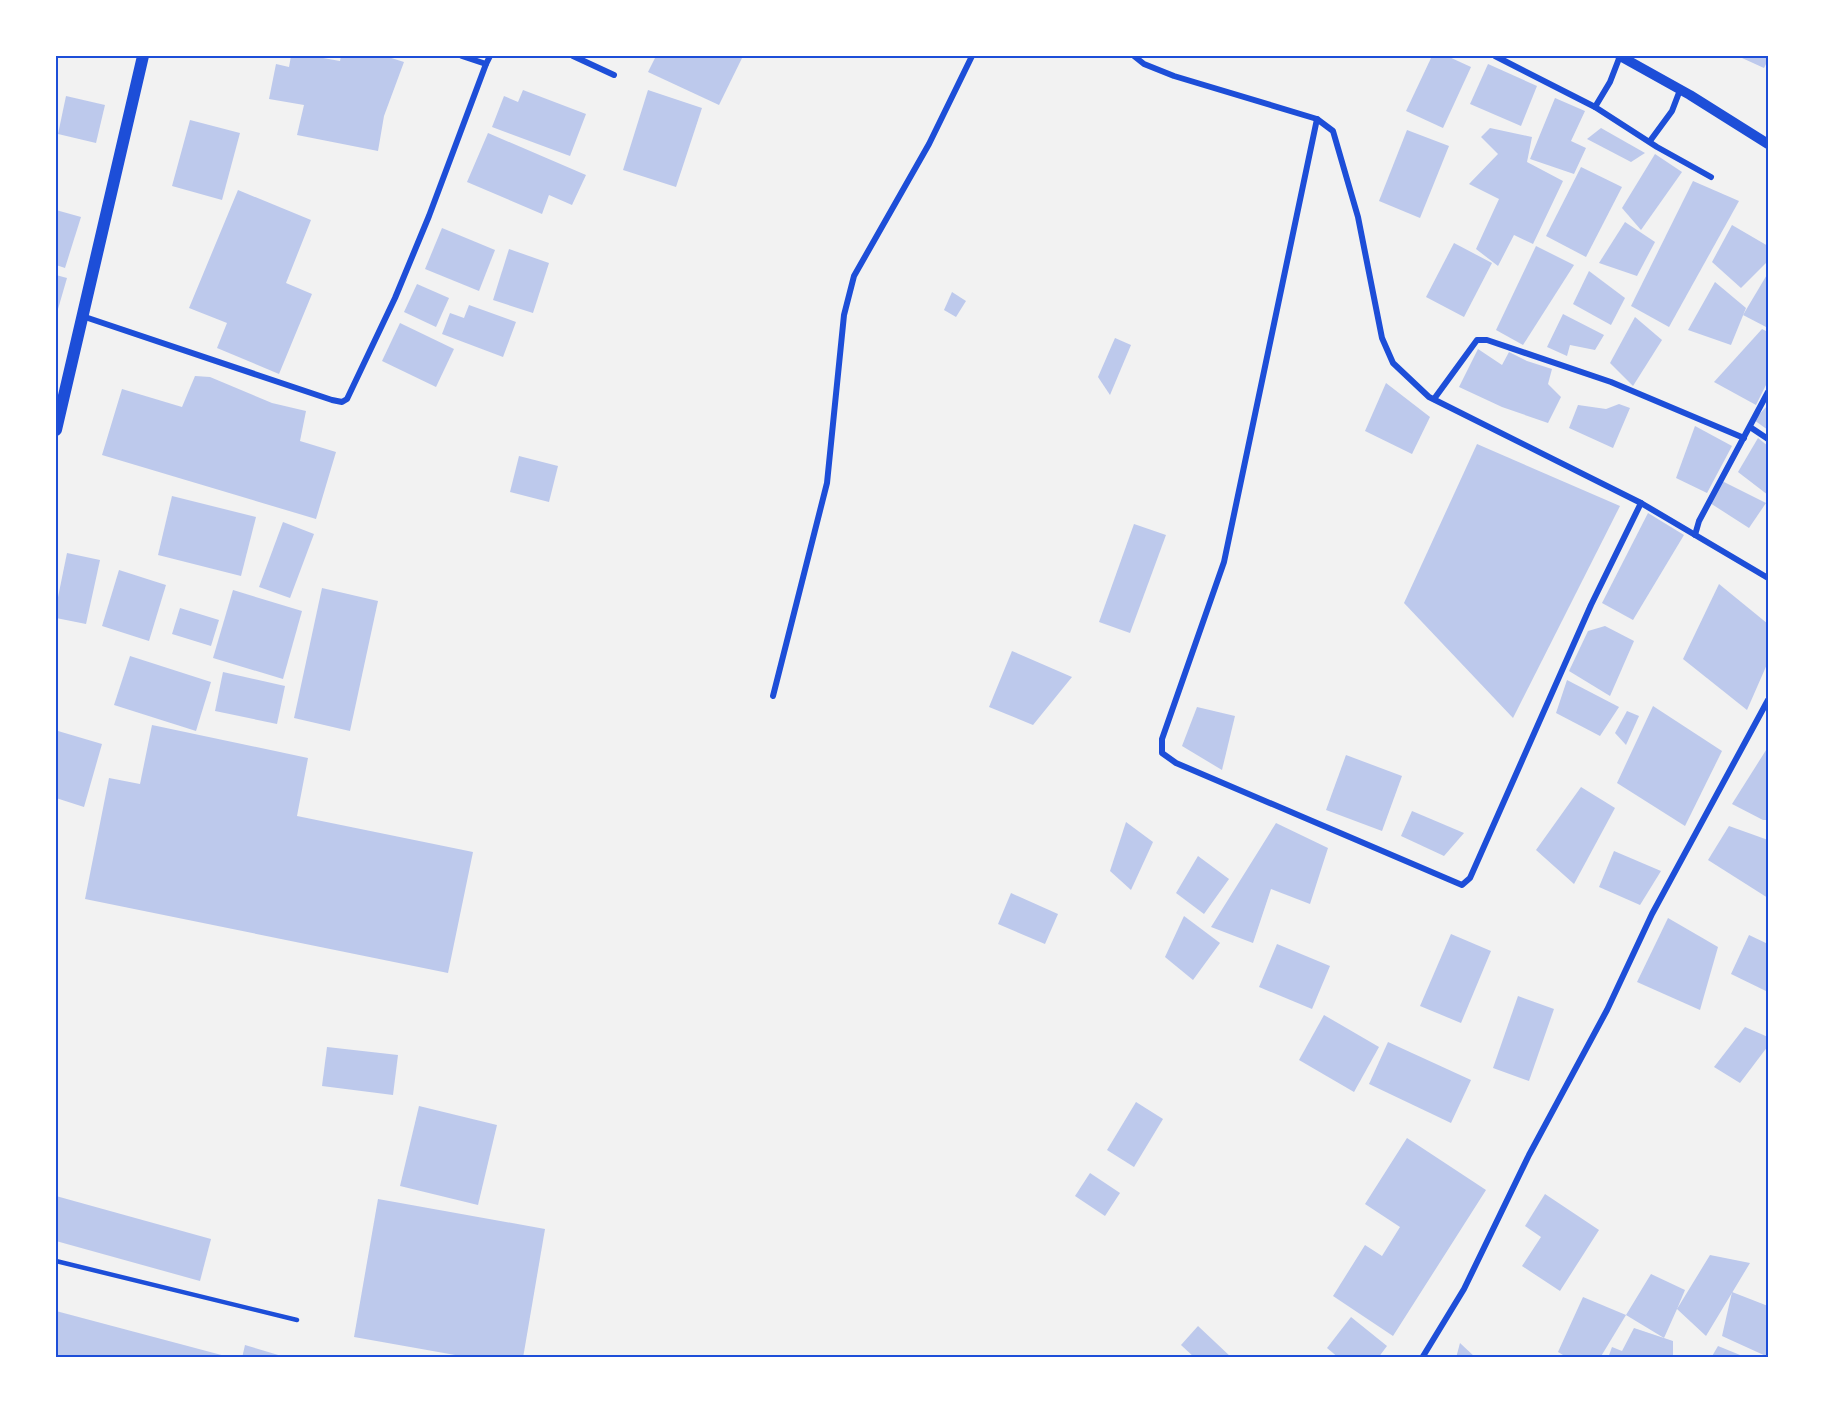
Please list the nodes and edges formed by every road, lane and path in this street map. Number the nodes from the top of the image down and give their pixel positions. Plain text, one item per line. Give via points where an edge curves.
1 (143, 56) edge
2 (462, 56) edge
3 (490, 56) edge
4 (573, 56) edge
5 (972, 56) edge
6 (1134, 56) edge
7 (1494, 56) edge
8 (1620, 56) edge
9 (486, 64) junction
10 (614, 75) dead end
11 (1680, 90) junction
12 (1595, 108) junction
13 (1317, 119) junction
14 (1650, 141) junction
15 (1768, 144) edge
16 (1711, 177) dead end
17 (82, 316) junction
18 (1768, 392) edge
19 (1434, 399) junction
20 (1750, 427) junction
21 (56, 430) edge
22 (1744, 438) junction
23 (1768, 439) edge
24 (1641, 504) junction
25 (1695, 535) junction
26 (1768, 578) edge
27 (773, 696) dead end
28 (1768, 700) edge
29 (56, 1261) edge
30 (297, 1320) dead end
31 (1422, 1358) edge

1 - 17 main road
2 - 9 street
3 - 9 street
4 - 10 street
5 - 27 street via 929,144 854,276 844,315 827,483
6 - 13 street via 1174,76
7 - 12 street
8 - 11 street
8 - 12 street
9 - 17 street via 395,298 347,399 332,400
11 - 14 street via 1672,111
11 - 15 street
12 - 14 street
13 - 19 street via 1333,131 1358,217 1382,338 1393,363
13 - 24 street via 1224,562 1162,739 1162,753 1176,764 1462,885 1470,878 1591,605
14 - 16 street
17 - 21 main road
18 - 20 street
19 - 22 street via 1477,340 1487,340 1611,382
19 - 24 street
20 - 22 street
20 - 23 street
22 - 25 street
24 - 25 street
25 - 26 street
28 - 31 street via 1652,915 1464,1289
29 - 30 lane

